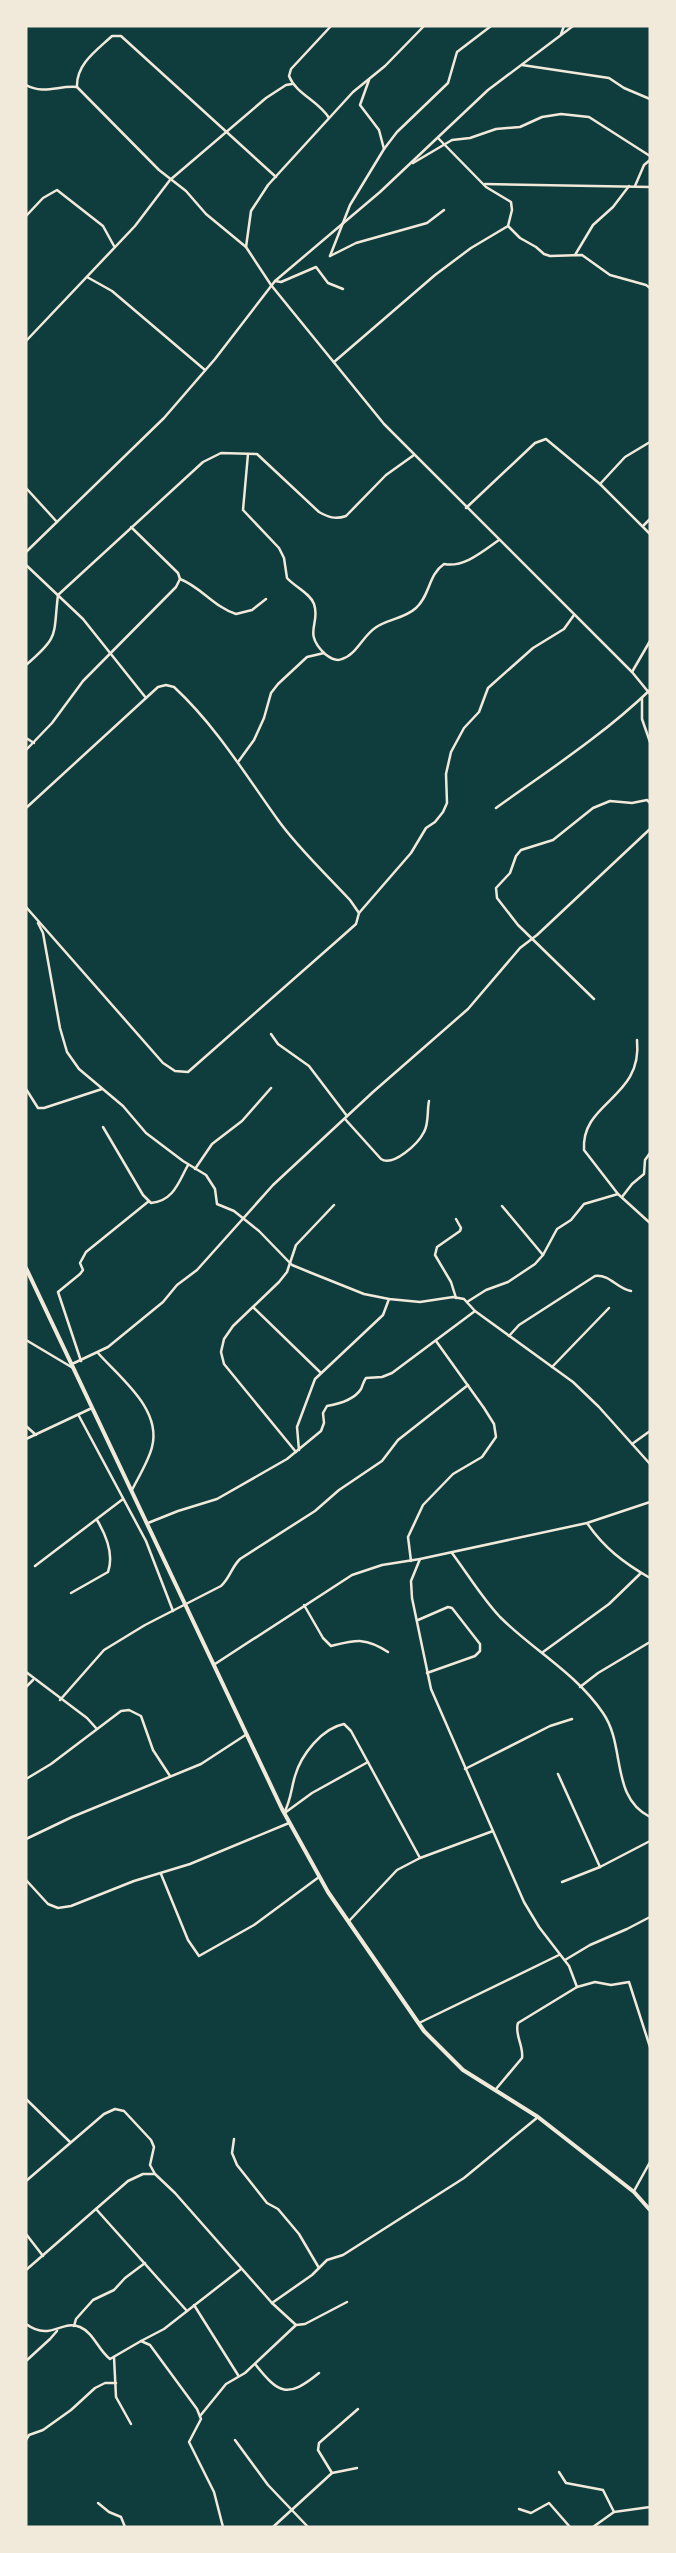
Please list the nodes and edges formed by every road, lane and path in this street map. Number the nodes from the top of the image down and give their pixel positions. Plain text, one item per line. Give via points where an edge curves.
1 (331, 26) edge
2 (424, 26) edge
3 (491, 26) edge
4 (564, 26) edge
5 (573, 26) edge
6 (561, 36) junction
7 (521, 65) junction
8 (370, 78) junction
9 (292, 84) junction
10 (26, 85) edge
11 (77, 87) junction
12 (650, 99) edge
13 (329, 118) junction
14 (226, 131) junction
15 (438, 138) junction
16 (444, 145) junction
17 (384, 149) junction
18 (650, 158) edge
19 (408, 166) junction
20 (276, 177) junction
21 (170, 180) junction
22 (485, 184) junction
23 (629, 186) junction
24 (635, 186) junction
25 (650, 187) edge
26 (444, 210) dead end
27 (26, 216) edge
28 (344, 221) junction
29 (508, 226) junction
30 (114, 246) junction
31 (246, 247) junction
32 (575, 255) junction
33 (88, 277) junction
34 (275, 281) junction
35 (271, 285) junction
36 (343, 288) dead end
37 (650, 288) edge
38 (26, 341) edge
39 (334, 362) junction
40 (205, 370) junction
41 (650, 442) edge
42 (248, 454) junction
43 (414, 455) junction
44 (600, 484) junction
45 (26, 488) edge
46 (466, 508) junction
47 (650, 519) edge
48 (57, 522) junction
49 (643, 526) junction
50 (131, 527) junction
51 (650, 534) edge
52 (499, 540) junction
53 (26, 552) edge
54 (26, 565) edge
55 (180, 579) junction
56 (58, 595) junction
57 (266, 599) dead end
58 (574, 615) junction
59 (650, 641) edge
60 (325, 653) junction
61 (110, 654) junction
62 (26, 665) edge
63 (632, 672) junction
64 (649, 692) edge
65 (146, 698) junction
66 (642, 698) junction
67 (26, 738) edge
68 (650, 742) edge
69 (34, 743) junction
70 (26, 750) edge
71 (238, 762) junction
72 (650, 802) edge
73 (26, 808) edge
74 (496, 808) dead end
75 (650, 829) edge
76 (26, 907) edge
77 (359, 913) junction
78 (37, 919) junction
79 (532, 938) junction
80 (594, 999) dead end
81 (271, 1034) dead end
82 (637, 1040) dead end
83 (271, 1088) dead end
84 (26, 1089) edge
85 (102, 1089) junction
86 (429, 1101) dead end
87 (346, 1118) junction
88 (103, 1127) dead end
89 (650, 1153) edge
90 (188, 1165) junction
91 (195, 1169) junction
92 (618, 1194) junction
93 (622, 1197) junction
94 (149, 1201) junction
95 (334, 1205) dead end
96 (502, 1206) dead end
97 (243, 1218) junction
98 (456, 1219) dead end
99 (650, 1223) edge
100 (543, 1255) junction
101 (289, 1262) junction
102 (26, 1268) edge
103 (631, 1291) dead end
104 (456, 1298) junction
105 (389, 1299) junction
106 (467, 1302) junction
107 (253, 1307) junction
108 (609, 1308) dead end
109 (475, 1311) junction
110 (509, 1336) junction
111 (26, 1340) edge
112 (436, 1341) junction
113 (98, 1353) junction
114 (81, 1361) junction
115 (72, 1364) junction
116 (552, 1367) junction
117 (75, 1369) junction
118 (320, 1373) junction
119 (468, 1385) junction
120 (92, 1408) junction
121 (79, 1416) junction
122 (26, 1426) edge
123 (650, 1432) edge
124 (36, 1435) junction
125 (26, 1439) edge
126 (632, 1444) junction
127 (298, 1451) junction
128 (650, 1464) edge
129 (132, 1490) junction
130 (123, 1499) junction
131 (650, 1502) edge
132 (97, 1520) junction
133 (148, 1523) junction
134 (586, 1523) junction
135 (452, 1553) junction
136 (420, 1560) junction
137 (411, 1561) junction
138 (35, 1566) dead end
139 (641, 1573) junction
140 (650, 1578) edge
141 (71, 1594) dead end
142 (187, 1604) junction
143 (304, 1605) junction
144 (172, 1611) junction
145 (418, 1620) junction
146 (650, 1642) edge
147 (388, 1652) dead end
148 (543, 1652) junction
149 (214, 1664) junction
150 (26, 1672) edge
151 (427, 1673) junction
152 (33, 1680) junction
153 (26, 1687) edge
154 (580, 1687) junction
155 (60, 1700) junction
156 (572, 1719) dead end
157 (96, 1728) junction
158 (247, 1734) junction
159 (368, 1762) junction
160 (465, 1769) junction
161 (558, 1774) dead end
162 (170, 1776) junction
163 (26, 1779) edge
164 (284, 1813) junction
165 (650, 1817) edge
166 (290, 1823) junction
167 (493, 1831) junction
168 (26, 1839) edge
169 (650, 1841) edge
170 (420, 1858) junction
171 (600, 1866) junction
172 (161, 1874) junction
173 (319, 1877) junction
174 (26, 1880) edge
175 (562, 1882) dead end
176 (650, 1917) edge
177 (349, 1921) junction
178 (559, 1955) junction
179 (564, 1960) junction
180 (577, 1986) junction
181 (418, 2024) junction
182 (650, 2046) edge
183 (496, 2089) junction
184 (26, 2099) edge
185 (538, 2117) junction
186 (234, 2139) dead end
187 (70, 2142) junction
188 (650, 2162) edge
189 (155, 2174) junction
190 (26, 2181) edge
191 (634, 2192) junction
192 (96, 2209) junction
193 (650, 2210) edge
194 (26, 2234) edge
195 (43, 2256) junction
196 (145, 2263) junction
197 (319, 2268) junction
198 (241, 2269) junction
199 (26, 2270) edge
200 (347, 2302) dead end
201 (272, 2303) junction
202 (194, 2306) junction
203 (188, 2311) junction
204 (26, 2324) edge
205 (296, 2325) junction
206 (74, 2326) junction
207 (57, 2329) junction
208 (141, 2341) junction
209 (114, 2357) junction
210 (26, 2362) edge
211 (255, 2364) junction
212 (319, 2374) dead end
213 (238, 2375) junction
214 (116, 2383) junction
215 (358, 2409) dead end
216 (200, 2416) junction
217 (131, 2424) dead end
218 (26, 2440) edge
219 (235, 2440) dead end
220 (357, 2468) dead end
221 (559, 2472) dead end
222 (332, 2473) junction
223 (98, 2503) dead end
224 (650, 2507) edge
225 (290, 2509) junction
226 (520, 2510) dead end
227 (614, 2512) junction
228 (125, 2527) edge
229 (222, 2527) edge
230 (273, 2527) edge
231 (308, 2527) edge
232 (570, 2527) edge
233 (593, 2527) edge

1 - 9 street via 291,68 288,76
2 - 8 street
3 - 17 street via 458,52 448,83 397,132
4 - 6 street
5 - 6 street
6 - 7 street
7 - 12 street via 608,78
7 - 15 street via 488,90
8 - 13 street
8 - 17 street via 360,105 379,130
9 - 13 street via 324,109
9 - 14 street via 266,98
10 - 11 street via 47,91
11 - 14 street via 76,75 84,63 112,36 121,36
11 - 21 street
13 - 20 street
14 - 20 street
14 - 21 street
15 - 16 street
15 - 19 street
16 - 18 street via 452,140 496,129 520,127 542,117 561,114 589,117
16 - 19 street
16 - 22 street
17 - 28 street via 350,205
18 - 24 street
19 - 28 street
20 - 31 street via 251,211
21 - 30 street via 135,226
21 - 31 street
22 - 23 street
22 - 29 street via 511,202
23 - 24 street
23 - 32 street via 614,207 593,225
24 - 25 street
26 - 28 street via 427,223 356,243 330,256
27 - 30 street via 43,198 57,190 103,226
28 - 34 street
29 - 32 street via 544,254
29 - 39 street via 435,275
30 - 33 street
31 - 35 street
32 - 37 street via 582,255 610,276 646,284
33 - 38 street
33 - 40 street via 112,292
34 - 35 street
34 - 36 street via 281,282 316,267 328,283
35 - 39 street
35 - 40 street
39 - 43 street via 384,424
40 - 48 street via 164,418
41 - 44 street via 625,457
42 - 43 street via 258,454 265,459 319,512 330,518 346,516 386,475
42 - 50 street via 221,453 203,462
42 - 60 street via 243,510 278,548 284,558 287,578 314,604 313,638
43 - 46 street
44 - 46 street via 546,439 535,443
44 - 49 street
45 - 48 street
46 - 52 street
47 - 49 street
48 - 53 street
49 - 51 street
50 - 55 street via 178,573
50 - 56 street
52 - 58 street
52 - 60 street via 476,556 453,566 444,564 438,568 426,596 416,608 376,627 348,657 334,660
54 - 56 street
55 - 57 street via 236,614 252,610
55 - 61 street via 176,587
56 - 61 street via 83,619
56 - 62 street via 57,627 52,641
58 - 63 street
58 - 77 street via 564,629 533,648 488,688 479,712 464,728 451,752 446,774 448,803 443,812 426,828 411,853
59 - 63 street
60 - 71 street via 308,657 278,684 271,693 254,740
61 - 65 street
61 - 69 street via 83,681
63 - 64 street
64 - 66 street
65 - 71 street via 158,687 166,684 174,687
65 - 73 street
66 - 68 street via 642,719
66 - 74 street via 593,740
67 - 69 street
69 - 70 street
71 - 77 street via 279,821
72 - 79 street via 620,800 593,808 553,840 521,850 510,873 496,888 497,898
75 - 79 street
76 - 78 street
77 - 78 street via 356,924 188,1072 175,1071 163,1063
78 - 85 street via 43,933 67,1052 79,1069
79 - 80 street
79 - 87 street via 468,1009
81 - 87 street via 278,1044 310,1066
82 - 92 street via 637,1065 627,1084 599,1110 585,1129 583,1140 584,1150
83 - 91 street via 242,1121 212,1144
84 - 85 street via 38,1108
85 - 90 street via 123,1106 146,1133
86 - 87 street via 424,1132 391,1161 380,1159
87 - 97 street via 273,1185
88 - 94 street
89 - 93 street via 645,1160 644,1174
90 - 91 street
90 - 94 street via 175,1191 158,1202
91 - 97 street via 212,1183 217,1204
92 - 93 street
92 - 100 street via 584,1204 571,1220 557,1229
93 - 99 street
94 - 114 street via 86,1252 80,1263 83,1270 60,1289 58,1296
95 - 101 street via 296,1246
96 - 100 street
97 - 101 street
97 - 113 street via 164,1302
98 - 104 street via 460,1231 437,1247 435,1255
100 - 106 street via 525,1272
101 - 105 street via 364,1294
101 - 107 street via 287,1272
102 - 115 main road
103 - 110 street via 623,1290 608,1277 595,1276 519,1325
104 - 105 street via 420,1302
104 - 106 street
105 - 118 street via 383,1315
106 - 109 street
107 - 118 street
107 - 127 street via 224,1339 221,1352 224,1364
108 - 116 street
109 - 110 street
109 - 112 street
110 - 116 street
111 - 117 street
112 - 119 street
112 - 127 street via 392,1373 366,1378 353,1397 341,1404 327,1406 321,1431
113 - 114 street
113 - 129 street via 144,1404 152,1426 152,1448
114 - 115 street
115 - 117 main road
116 - 126 street via 599,1407
117 - 120 main road
118 - 127 street via 297,1427
119 - 137 street via 494,1424 496,1437 482,1458 452,1474 423,1505 408,1537
119 - 142 street via 398,1440 382,1461 315,1511 240,1559 221,1586
120 - 121 street
120 - 129 main road
121 - 124 street
121 - 130 street
122 - 124 street
123 - 126 street
124 - 125 street
126 - 128 street
127 - 133 street via 217,1499
129 - 133 main road
130 - 132 street
130 - 144 street via 146,1541
131 - 134 street
132 - 138 street
132 - 141 street via 110,1553 108,1572
133 - 142 main road
134 - 135 street
134 - 139 street via 623,1563
135 - 136 street
135 - 148 street via 500,1616
136 - 137 street
136 - 145 street via 411,1581
137 - 143 street via 352,1575
139 - 140 street
139 - 148 street via 609,1604
142 - 144 street
142 - 149 main road
143 - 147 street via 331,1646 356,1640 367,1641
143 - 149 street
144 - 155 street via 104,1650
145 - 151 street
145 - 151 street via 452,1608 480,1644 480,1651 475,1656
146 - 154 street
148 - 154 street
149 - 158 main road
150 - 152 street
151 - 160 street
152 - 153 street
152 - 155 street
154 - 165 street via 604,1713 610,1727 626,1795 634,1806
155 - 157 street
156 - 160 street via 550,1726
157 - 162 street via 121,1711 134,1711 140,1716 153,1750
157 - 163 street via 58,1759
158 - 162 street via 201,1764
158 - 164 main road
159 - 164 street via 312,1793
159 - 164 street via 352,1731 344,1724 334,1726 302,1759 290,1804
159 - 170 street
160 - 167 street
161 - 171 street
162 - 168 street
164 - 166 main road
166 - 172 street
166 - 173 main road
167 - 170 street
167 - 178 street via 524,1902 538,1928
169 - 171 street
170 - 177 street via 397,1870
171 - 175 street
172 - 173 street via 188,1940 199,1956 254,1925
172 - 174 street via 58,1908 48,1904
173 - 177 main road
176 - 179 street
177 - 181 main road
178 - 179 street
178 - 181 street
179 - 180 street
180 - 182 street via 596,1982 629,1982
180 - 183 street via 518,2023 516,2028 522,2058
181 - 183 main road via 452,2060
183 - 185 main road
184 - 187 street
185 - 191 main road
185 - 197 street via 464,2178 343,2255 326,2260
186 - 197 street via 232,2153 237,2165 267,2203 278,2209 300,2234
187 - 189 street via 104,2114 115,2109 124,2110 151,2140 154,2147 150,2165
187 - 190 street
188 - 191 street
189 - 192 street via 143,2174 128,2181
189 - 198 street
191 - 193 main road
192 - 195 street
192 - 196 street
194 - 195 street
195 - 199 street
196 - 203 street
196 - 206 street via 114,2290 92,2300
197 - 201 street
198 - 201 street
198 - 202 street
200 - 205 street via 305,2324
201 - 205 street
202 - 203 street
202 - 213 street
203 - 208 street
204 - 207 street via 36,2331
205 - 211 street
206 - 207 street
206 - 209 street via 81,2327 92,2337 110,2359
207 - 210 street
208 - 209 street
208 - 216 street via 150,2345
209 - 214 street
211 - 212 street via 274,2387 286,2389 295,2390
211 - 213 street
213 - 216 street
214 - 217 street via 116,2397
214 - 218 street via 105,2383 95,2388 71,2410
215 - 222 street via 319,2443 318,2450
216 - 229 street via 201,2424 189,2442 214,2492
219 - 225 street
220 - 222 street
221 - 227 street via 566,2483 603,2490
222 - 225 street
223 - 228 street via 121,2517
224 - 227 street
225 - 230 street
225 - 231 street
226 - 232 street via 531,2513 549,2502
227 - 233 street

